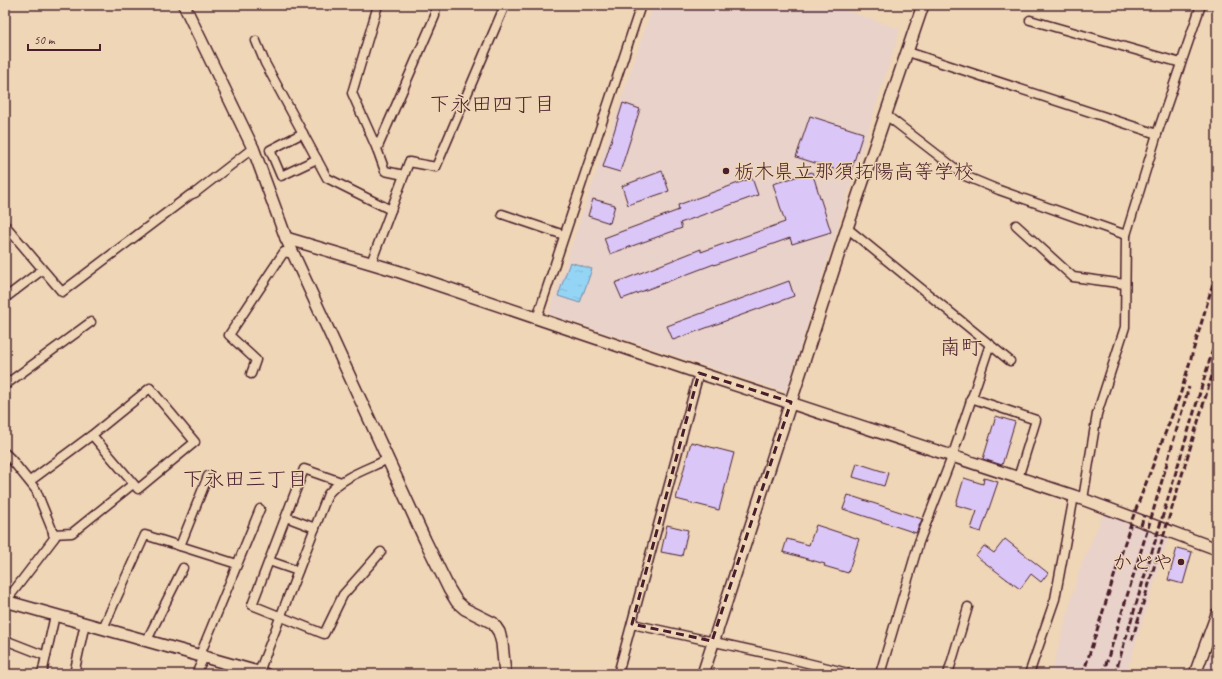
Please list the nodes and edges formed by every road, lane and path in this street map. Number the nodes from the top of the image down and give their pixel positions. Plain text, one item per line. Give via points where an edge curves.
1 (184, 5) edge
2 (378, 5) edge
3 (435, 5) edge
4 (505, 5) edge
5 (641, 5) edge
6 (923, 5) edge
7 (1201, 5) edge
8 (1030, 20) dead end
9 (256, 41) dead end
10 (908, 52) junction
11 (1181, 63) junction
12 (886, 115) junction
13 (303, 133) junction
14 (1157, 134) junction
15 (253, 148) junction
16 (377, 149) junction
17 (317, 159) junction
18 (404, 175) junction
19 (391, 210) junction
20 (502, 214) dead end
21 (5, 225) edge
22 (1016, 225) dead end
23 (848, 228) junction
24 (564, 235) junction
25 (1126, 235) junction
26 (286, 238) junction
27 (294, 254) junction
28 (371, 263) junction
29 (42, 270) junction
30 (1125, 284) junction
31 (5, 298) edge
32 (537, 318) junction
33 (91, 322) dead end
34 (990, 344) junction
35 (1010, 361) dead end
36 (699, 373) junction
37 (251, 374) dead end
38 (5, 385) edge
39 (971, 398) junction
40 (791, 402) junction
41 (92, 435) junction
42 (5, 453) edge
43 (952, 456) junction
44 (388, 459) junction
45 (208, 476) dead end
46 (1018, 478) junction
47 (30, 481) junction
48 (341, 482) junction
49 (133, 484) junction
50 (1079, 498) junction
51 (260, 509) dead end
52 (286, 516) junction
53 (315, 528) junction
54 (53, 534) junction
55 (180, 546) junction
56 (1217, 549) edge
57 (381, 552) dead end
58 (269, 561) junction
59 (237, 564) junction
60 (183, 568) dead end
61 (298, 571) junction
62 (5, 601) edge
63 (968, 607) dead end
64 (1217, 614) edge
65 (55, 615) junction
66 (281, 616) junction
67 (85, 623) junction
68 (632, 624) junction
69 (103, 628) junction
70 (5, 640) edge
71 (146, 640) junction
72 (712, 641) junction
73 (46, 656) junction
74 (202, 656) junction
75 (262, 673) edge
76 (42, 674) edge
77 (74, 674) edge
78 (196, 674) edge
79 (505, 674) edge
80 (618, 674) edge
81 (703, 674) edge
82 (847, 674) edge
83 (880, 674) edge
84 (948, 674) edge
85 (1029, 674) edge
86 (1196, 674) edge

1 - 15 street
2 - 16 street via 352,93
3 - 16 street via 435,16
4 - 18 street via 436,167 409,162
5 - 24 street
6 - 10 street
7 - 11 street
8 - 11 street
9 - 13 street
10 - 12 street
10 - 14 street
11 - 14 street
12 - 23 street
12 - 25 street via 965,176
13 - 17 street
13 - 17 street via 270,150 281,176
14 - 25 street
15 - 26 street
15 - 29 street via 62,292
16 - 18 street via 385,170
17 - 19 street via 327,178
18 - 19 street
19 - 28 street
20 - 24 street
21 - 29 street
22 - 30 street via 1073,277
23 - 34 street
23 - 40 street
24 - 32 street
25 - 30 street
26 - 27 street
26 - 28 street
27 - 37 street via 284,252 230,334 256,360
27 - 44 street
28 - 32 street
29 - 31 street
30 - 50 street via 1124,327 1097,414
32 - 36 street
33 - 38 street
34 - 35 street
34 - 39 street
36 - 40 street
36 - 68 street
39 - 43 street
39 - 46 street via 1036,420
40 - 43 street
40 - 72 street
41 - 47 street
41 - 49 street
41 - 49 street via 150,388 195,442 138,490
42 - 47 street
43 - 46 street
43 - 83 street via 919,542
44 - 48 street
44 - 79 street via 457,602 465,609 493,623 499,632
45 - 55 street
46 - 50 street
47 - 54 street
48 - 52 street via 304,469
48 - 53 street via 328,494
49 - 54 street via 72,533
50 - 56 street
50 - 85 street via 1055,599
51 - 59 street
52 - 53 street
52 - 58 street
53 - 61 street
54 - 62 street via 55,537
55 - 59 street
55 - 69 street via 145,535
57 - 66 street via 343,595 324,634
58 - 61 street
58 - 66 street via 252,605
59 - 74 street
60 - 71 street
61 - 66 street
62 - 65 street
63 - 84 street
64 - 86 street
65 - 67 street
65 - 73 street
66 - 75 street
67 - 69 street
67 - 77 street
68 - 72 street
68 - 80 street
69 - 71 street
70 - 73 street
71 - 74 street
72 - 81 street
72 - 82 street
73 - 76 street
74 - 75 street
74 - 78 street

